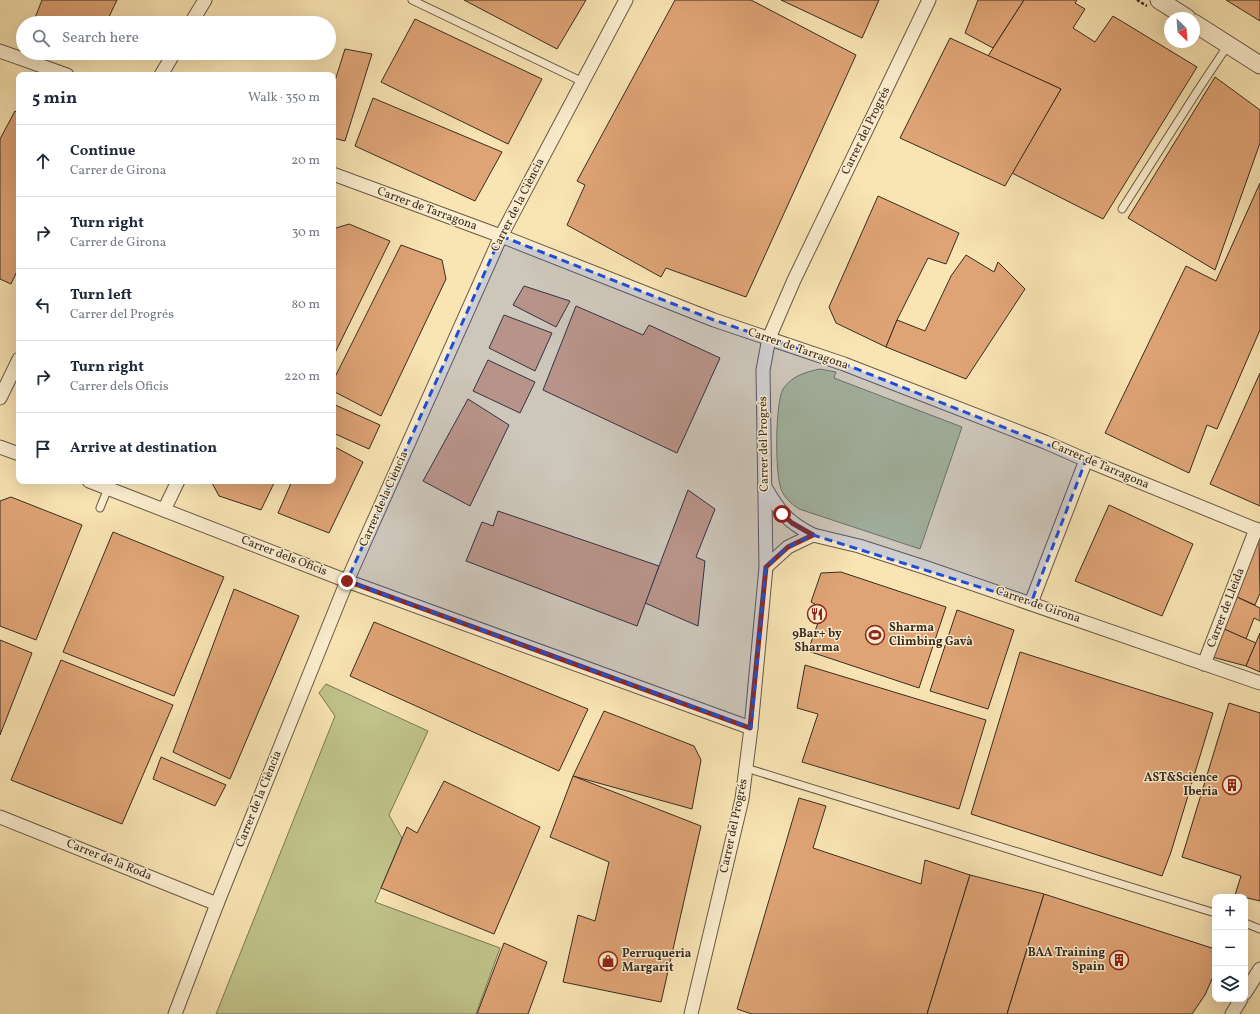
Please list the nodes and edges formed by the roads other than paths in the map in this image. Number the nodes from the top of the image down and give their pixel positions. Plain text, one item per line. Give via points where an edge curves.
1 (205, 0) edge
2 (412, 0) edge
3 (626, 0) edge
4 (929, 0) edge
5 (1159, 0) edge
6 (1177, 12) edge
7 (195, 16) edge
8 (1200, 27) edge
9 (1228, 45) junction
10 (0, 51) edge
11 (16, 57) edge
12 (26, 60) edge
13 (170, 60) edge
14 (1260, 65) edge
15 (60, 72) edge
16 (163, 72) edge
17 (582, 82) junction
18 (336, 175) edge
19 (1122, 209) dead end
20 (501, 236) junction
21 (769, 338) junction
22 (16, 366) edge
23 (0, 398) edge
24 (0, 447) edge
25 (16, 453) edge
26 (1086, 460) junction
27 (97, 484) edge
28 (177, 484) edge
29 (764, 487) junction
30 (108, 488) junction
31 (100, 508) dead end
32 (164, 510) junction
33 (1258, 530) edge
34 (813, 535) junction
35 (766, 567) junction
36 (347, 581) junction
37 (1031, 603) junction
38 (1204, 664) junction
39 (1260, 683) edge
40 (750, 728) junction
41 (746, 768) junction
42 (0, 817) edge
43 (217, 904) junction
44 (1212, 912) edge
45 (1248, 924) edge
46 (1260, 929) edge
47 (1260, 969) edge
48 (1248, 988) edge
49 (1239, 1002) edge
50 (175, 1014) edge
51 (690, 1014) edge
52 (1232, 1014) edge

1 - 7 street
2 - 17 lane
3 - 17 street, Carrer de la Ciència
4 - 21 street, Carrer del Progrés via 794,280
5 - 6 street
8 - 9 street
9 - 14 street
9 - 19 lane
10 - 11 street
12 - 15 street
13 - 16 street
17 - 20 street, Carrer de la Ciència
18 - 20 street, Carrer de Tarragona
20 - 21 street, Carrer de Tarragona via 714,320
20 - 36 street, Carrer de la Ciència
21 - 26 street, Carrer de Tarragona via 852,367
21 - 29 street, Carrer del Progrés via 763,370
22 - 23 street
24 - 25 street
26 - 33 street, Carrer de Tarragona
26 - 37 street
27 - 30 street, Carrer dels Oficis
28 - 32 street
29 - 34 street, Carrer de Girona via 782,514
29 - 35 street, Carrer del Progrés
30 - 31 lane
30 - 32 street, Carrer dels Oficis
32 - 36 street, Carrer dels Oficis
33 - 38 street, Carrer de Lleida
34 - 35 street via 788,547
34 - 37 street, Carrer de Girona via 859,546
35 - 40 street, Carrer del Progrés
36 - 40 street, Carrer dels Oficis
36 - 43 street, Carrer de la Ciència
37 - 38 street, Carrer de Girona
38 - 39 street, Carrer de Girona
40 - 41 street, Carrer del Progrés
41 - 44 lane
41 - 51 street, Carrer del Progrés via 742,799
42 - 43 street, Carrer de la Roda
43 - 50 street, Carrer de la Ciència
45 - 46 lane
47 - 48 street
49 - 52 street

